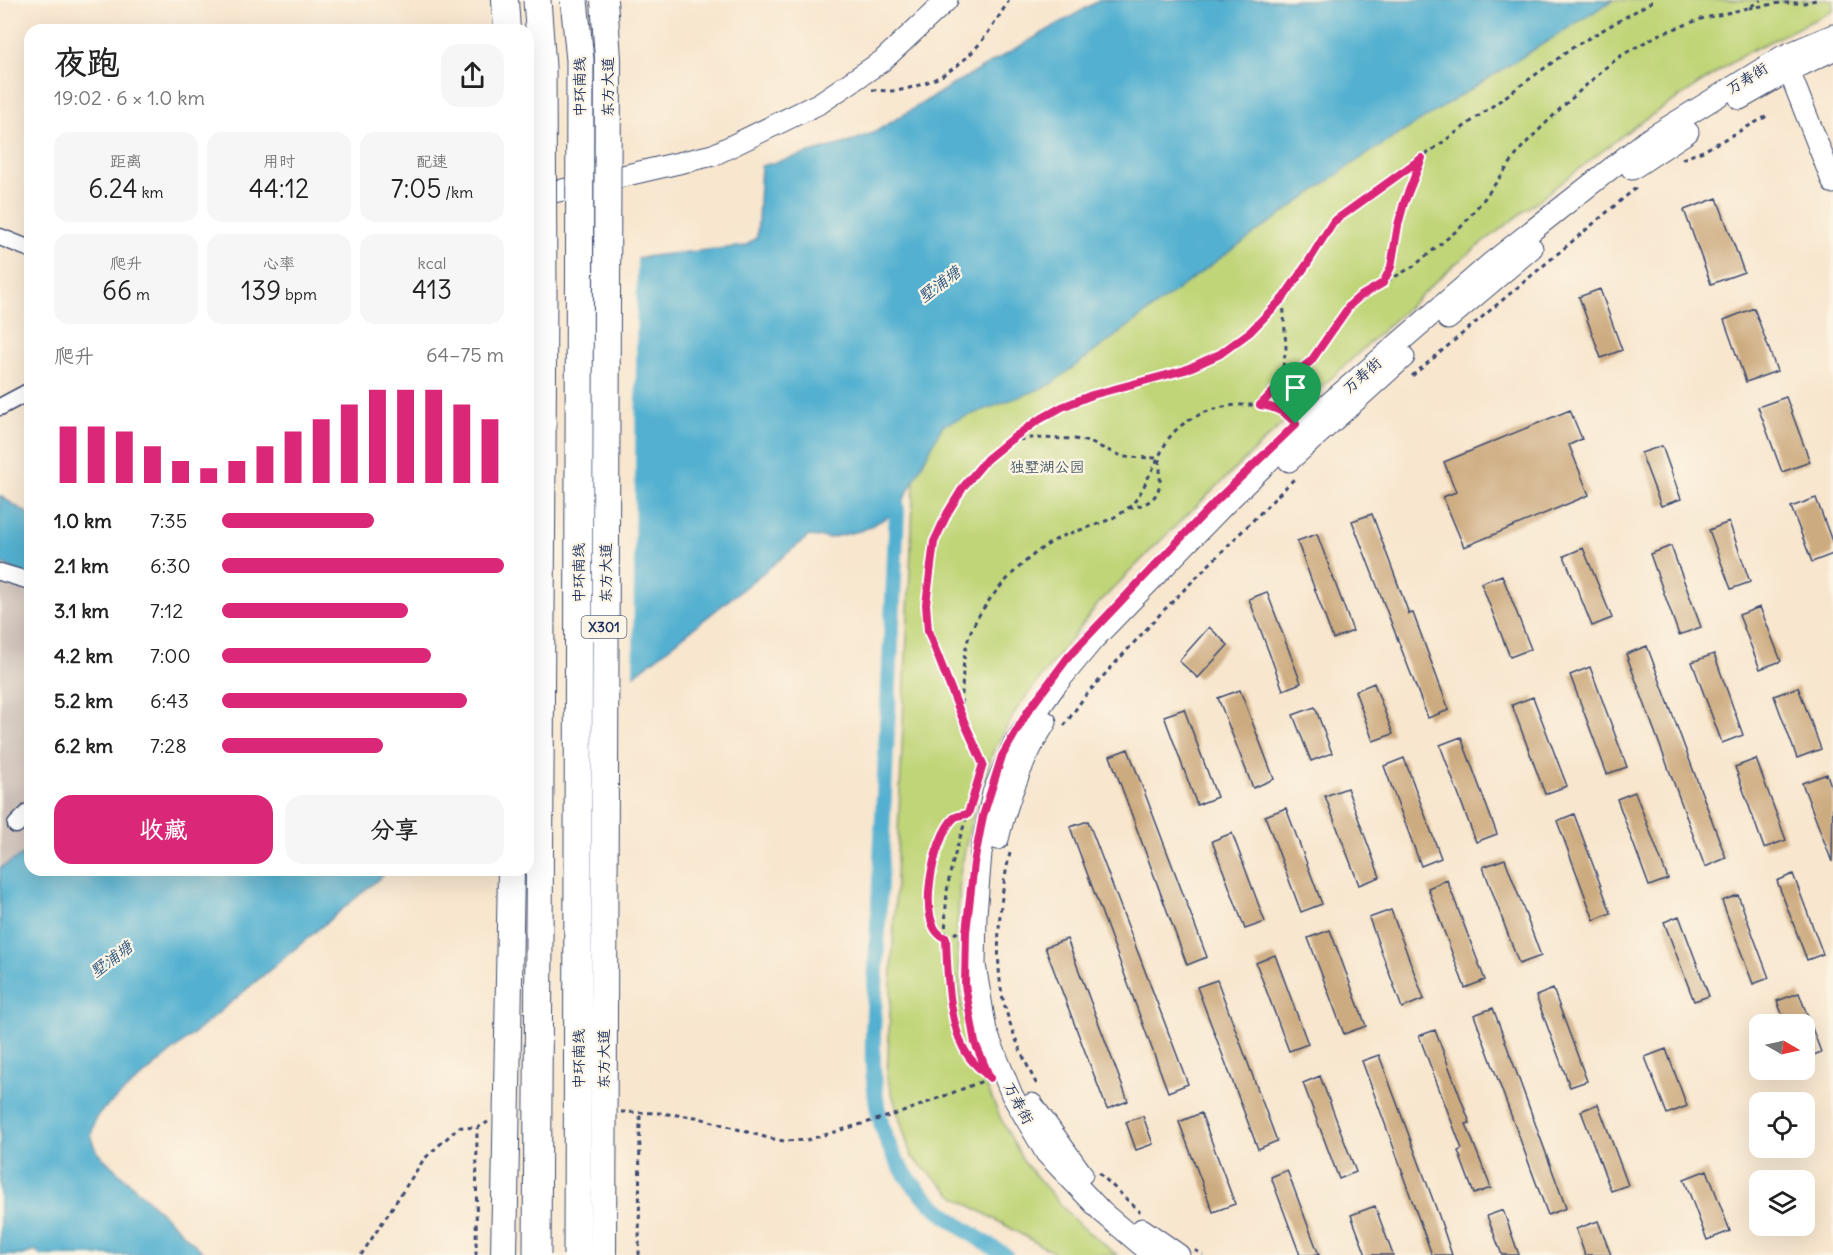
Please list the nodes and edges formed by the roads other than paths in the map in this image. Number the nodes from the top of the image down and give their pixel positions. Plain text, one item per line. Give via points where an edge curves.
1 (505, 0) edge
2 (537, 0) edge
3 (574, 0) edge
4 (604, 0) edge
5 (947, 0) edge
6 (507, 24) edge
7 (1833, 35) edge
8 (1833, 50) edge
9 (1786, 63) junction
10 (1833, 183) edge
11 (534, 197) edge
12 (0, 237) edge
13 (24, 247) edge
14 (24, 394) edge
15 (0, 407) edge
16 (0, 572) edge
17 (24, 579) edge
18 (24, 817) edge
19 (16, 825) dead end
20 (510, 876) edge
21 (1184, 1251) edge
22 (504, 1255) edge
23 (537, 1255) edge
24 (577, 1255) edge
25 (603, 1255) edge
26 (1153, 1255) edge

1 - 6 main road
2 - 23 highway, bridge via 542,67 543,294
3 - 24 highway, 中环南线, bridge via 580,60
4 - 25 main road, 东方大道 / X301, bridge via 608,59
5 - 11 street via 882,61 820,103 713,155
7 - 9 street, 万寿街
8 - 9 street, 万寿街
9 - 10 street
9 - 21 street, 万寿街 via 1742,98 1647,158 1576,211 1417,346 1245,501 1104,644 1064,693 1032,743 1006,804 988,902 985,962 998,1022 1026,1094 1094,1190 1155,1240
9 - 26 street, 万寿街 via 1647,140 1491,263 1301,430 1093,640 1014,744 993,793 981,853 975,965 986,1031 1012,1095 1046,1153 1102,1212
12 - 13 street
14 - 15 street
16 - 17 street
18 - 19 street
20 - 22 main road, bridge

